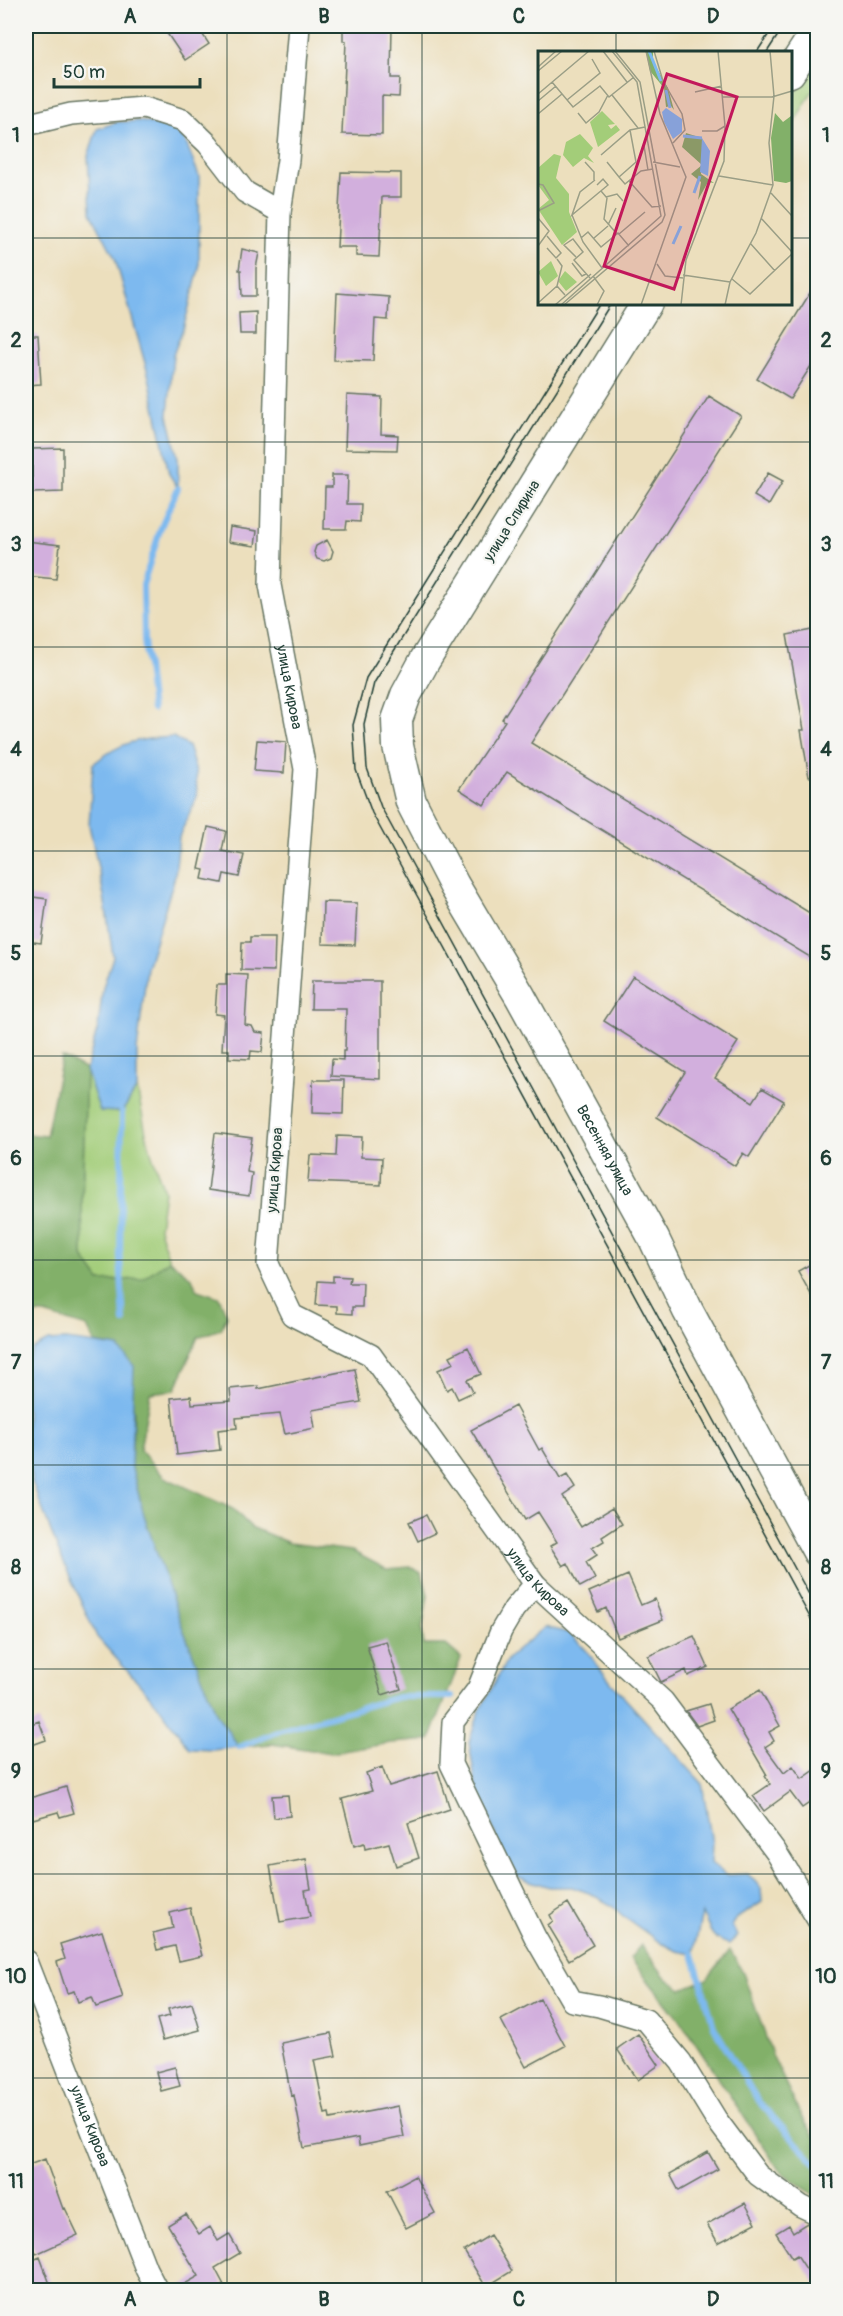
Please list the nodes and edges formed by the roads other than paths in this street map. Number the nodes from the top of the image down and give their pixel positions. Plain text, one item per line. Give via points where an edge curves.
1 (300, 26) edge
2 (818, 29) edge
3 (792, 69) edge
4 (26, 125) edge
5 (280, 212) junction
6 (645, 304) edge
7 (398, 746) joint
8 (818, 1552) edge
9 (535, 1584) junction
10 (818, 1920) edge
11 (26, 1961) edge
12 (818, 2214) edge
13 (157, 2290) edge

1 - 5 street, улица Кирова
2 - 3 main road
4 - 5 street via 71,114 144,108 183,120 208,144 245,192
5 - 9 street, улица Кирова via 270,585 305,769 268,1264 292,1315 371,1355
6 - 7 main road, улица Спирина via 425,660 397,720
7 - 8 main road, Весенняя улица via 411,802 442,862 643,1219
9 - 10 street, улица Кирова via 663,1701 776,1852
9 - 12 street via 501,1630 478,1689 453,1722 451,1764 535,1937 572,2001 646,2020 681,2062 716,2119 758,2175
11 - 13 street, улица Кирова

